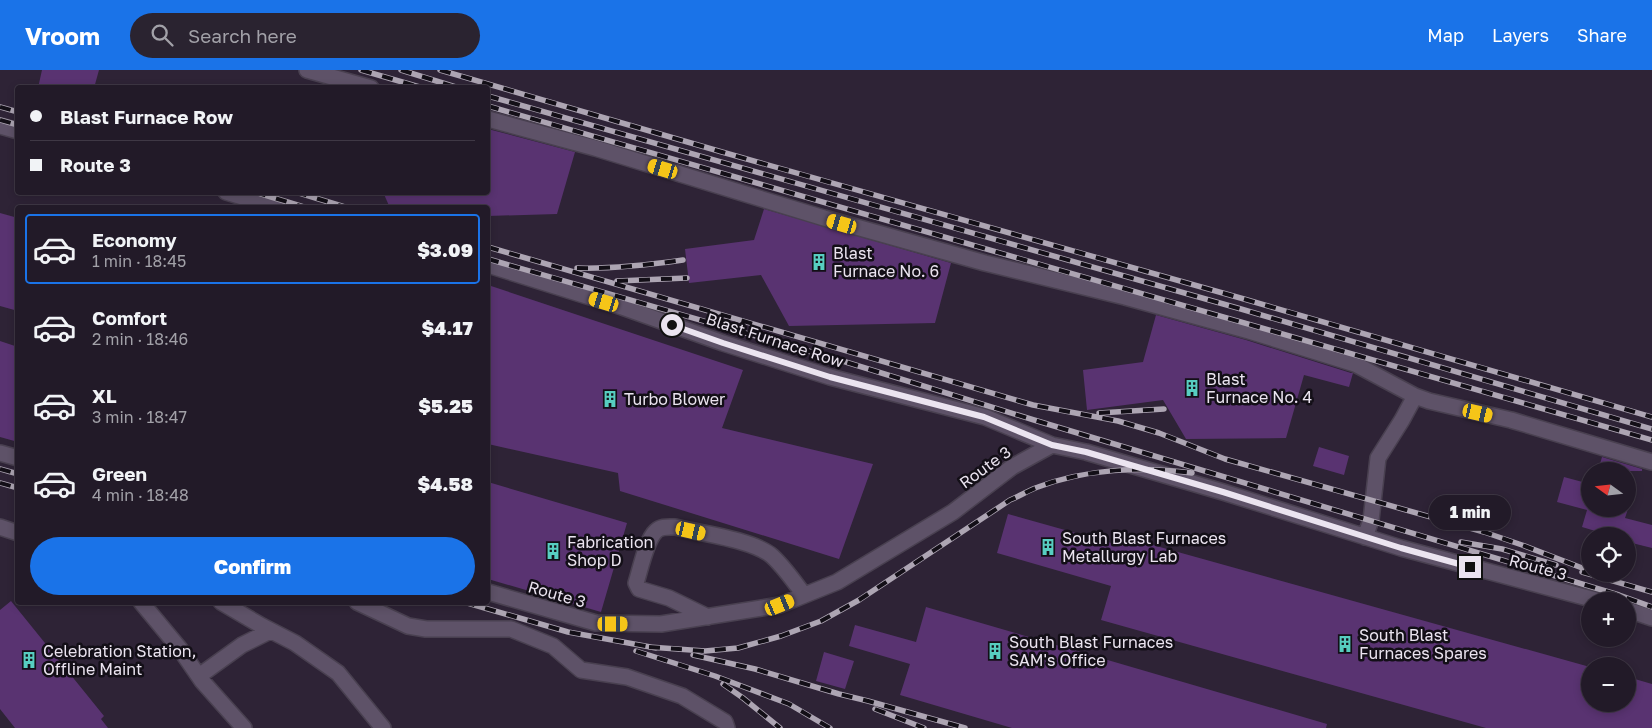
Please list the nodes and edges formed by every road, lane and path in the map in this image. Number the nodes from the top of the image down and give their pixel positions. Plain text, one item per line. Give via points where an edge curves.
1 (306, 70) edge
2 (360, 85) edge
3 (490, 120) edge
4 (0, 126) edge
5 (15, 130) edge
6 (236, 195) edge
7 (268, 205) edge
8 (490, 266) edge
9 (1415, 396) junction
10 (1052, 445) junction
11 (0, 453) edge
12 (15, 457) edge
13 (1652, 462) edge
14 (0, 527) edge
15 (15, 532) edge
16 (1365, 536) junction
17 (490, 593) edge
18 (804, 595) junction
19 (1581, 596) edge
20 (143, 605) edge
21 (226, 605) edge
22 (363, 605) edge
23 (1636, 613) edge
24 (708, 617) junction
25 (1652, 618) edge
26 (270, 631) junction
27 (199, 676) junction
28 (730, 726) edge
29 (244, 728) edge
30 (383, 728) edge

1 - 2 street
3 - 9 street via 595,148 842,224 1249,331 1355,364
4 - 5 street
6 - 7 street
8 - 10 street, Blast Furnace Row via 830,377 984,417
9 - 13 street via 1511,420
9 - 16 street via 1378,458 1371,520
10 - 16 street, Route 3 via 1086,452
10 - 18 street, Route 3 via 1012,467 953,512 837,582
11 - 12 street
14 - 15 street
16 - 19 street, Route 3
17 - 24 street, Route 3 via 596,623 662,624
18 - 24 street, Route 3 via 780,605
18 - 24 street via 770,555 755,546 675,527 655,531 636,583 639,589 670,598
20 - 27 street
21 - 26 street
22 - 28 street via 408,626 426,629 511,629 553,646 581,670 627,677 682,696
23 - 25 street
26 - 27 street via 242,645
26 - 30 street via 295,643 338,673
27 - 29 street

